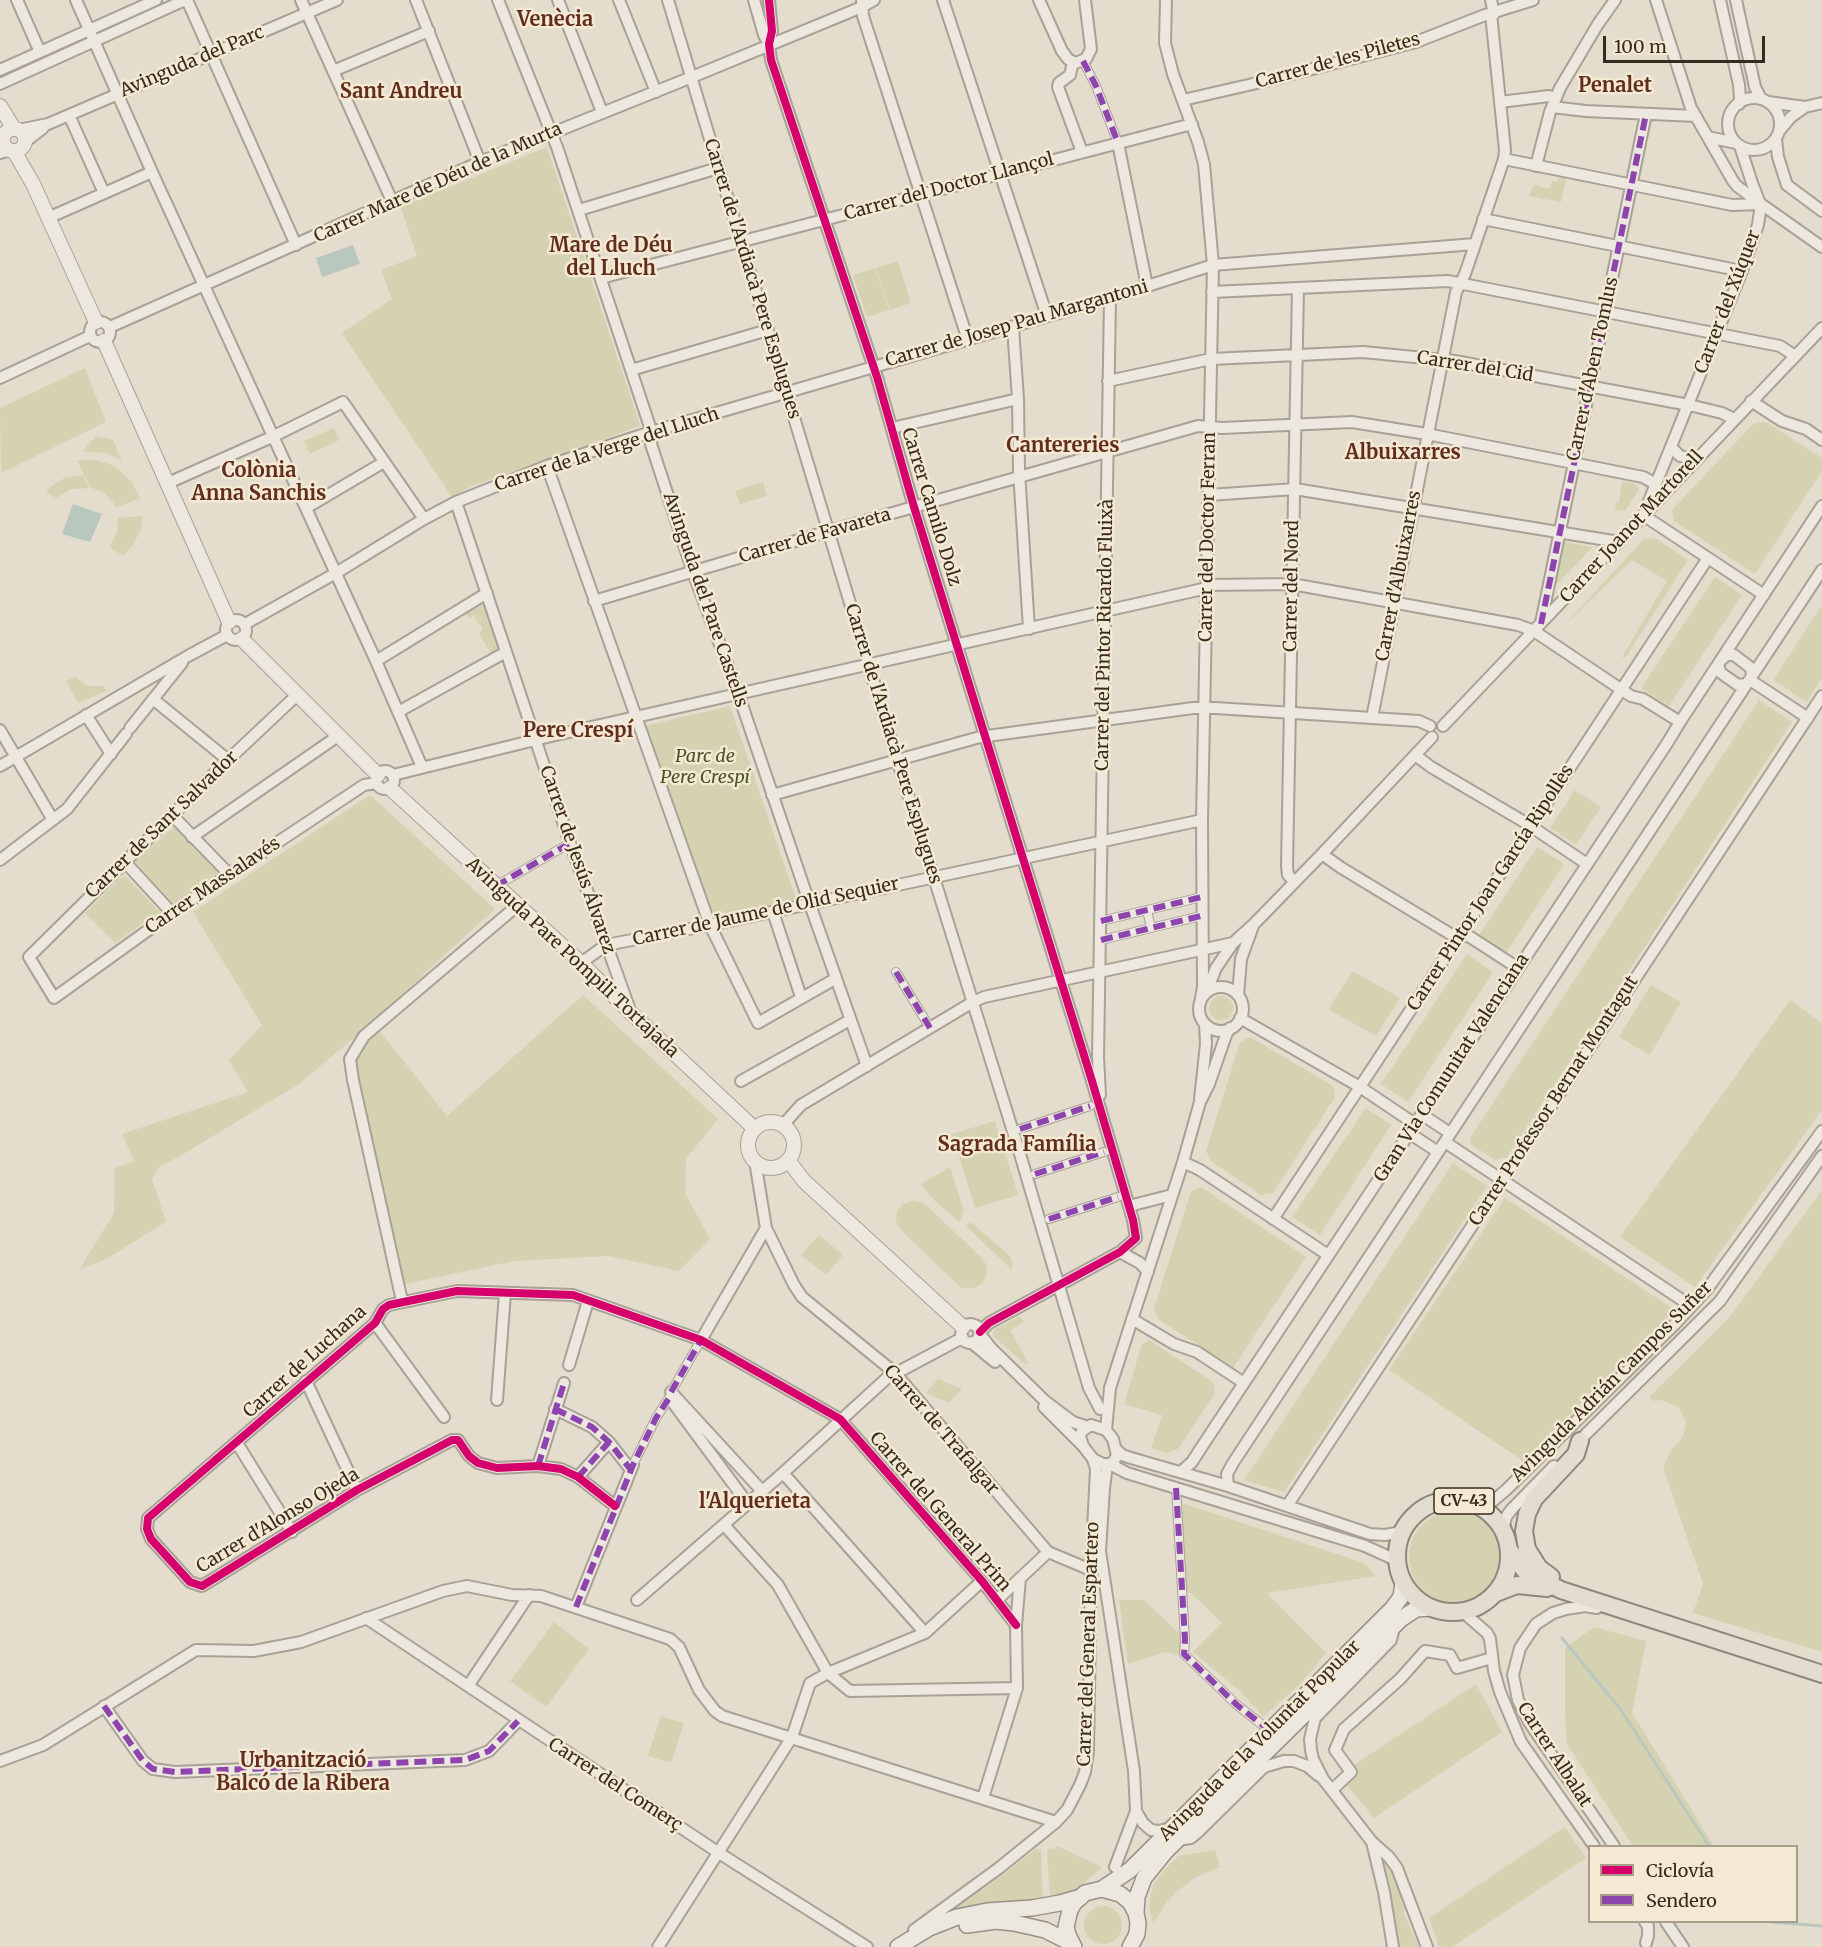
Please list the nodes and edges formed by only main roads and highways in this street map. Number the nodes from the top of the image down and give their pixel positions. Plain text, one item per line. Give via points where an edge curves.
1 (1580, 1441) road end
2 (1509, 1550) junction
3 (1403, 1582) junction
4 (1561, 1590) junction
5 (1496, 1593) junction
6 (1431, 1608) junction
7 (1649, 1618) junction
8 (1822, 1674) edge
9 (1175, 1833) junction
10 (1102, 1889) junction
11 (1080, 1897) junction
12 (1136, 1912) junction
13 (1073, 1945) edge
14 (898, 1947) edge
15 (916, 1947) edge
16 (1130, 1947) edge

1 - 7 main road via 1576,1454 1530,1506 1524,1531 1527,1549 1548,1576 1604,1596
2 - 3 main road, CV-43 via 1503,1530 1478,1505 1444,1500 1428,1505 1404,1528 1396,1560
2 - 4 main road, CV-43 via 1526,1572
2 - 5 main road, CV-43 via 1508,1568
3 - 6 main road via 1410,1593
3 - 9 main road, Avinguda de la Voluntat Popular via 1401,1597 1392,1610
4 - 5 main road, CV-43 via 1517,1585
4 - 7 main road, CV-43
5 - 6 main road, CV-43 via 1463,1612
6 - 9 main road, Avinguda de la Voluntat Popular via 1416,1609 1394,1626
7 - 8 main road, CV-43
9 - 10 main road, Avinguda de la Voluntat Popular
9 - 12 main road, Avinguda de la Voluntat Popular via 1144,1878
10 - 11 main road, Avinguda de la Voluntat Popular
10 - 12 main road via 1120,1894
11 - 13 main road via 1067,1918
11 - 14 main road, Avinguda de la Voluntat Popular via 1032,1908 957,1917
12 - 16 main road, Avinguda de la Voluntat Popular via 1137,1934
13 - 15 main road via 1028,1925 996,1921 968,1924

